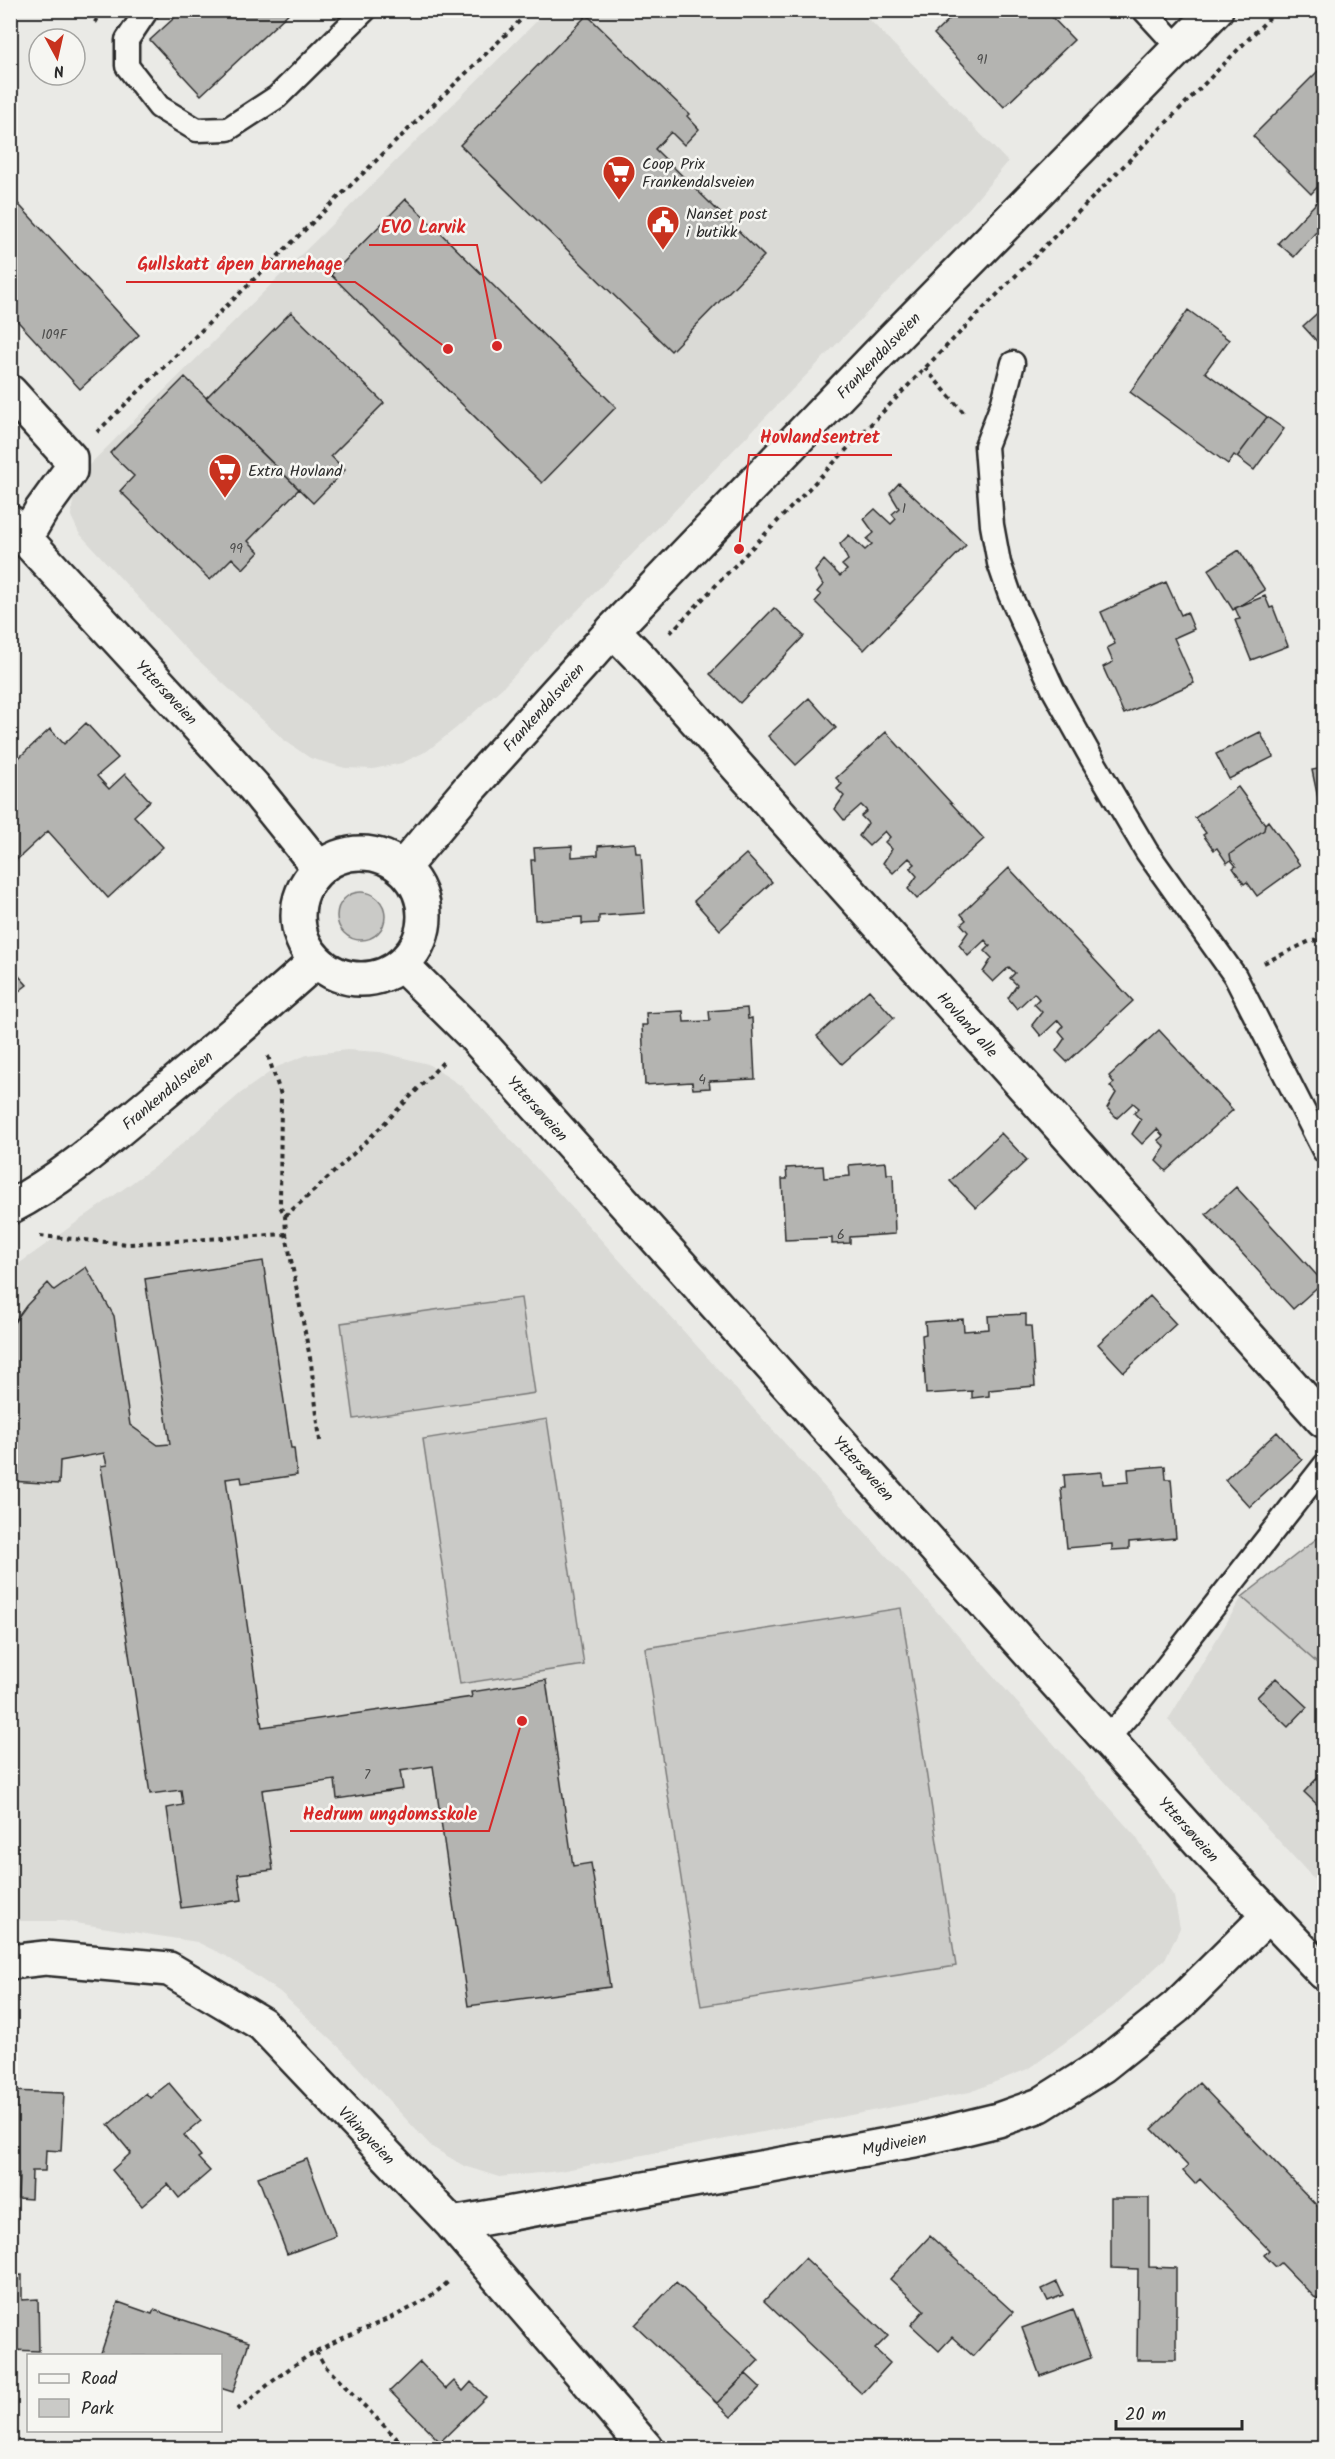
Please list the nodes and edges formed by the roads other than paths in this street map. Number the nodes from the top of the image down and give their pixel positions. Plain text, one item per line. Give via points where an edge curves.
1 (147, 10) edge
2 (366, 10) edge
3 (1144, 10) edge
4 (1216, 10) edge
5 (1179, 48) junction
6 (1014, 363) dead end
7 (10, 392) edge
8 (18, 530) edge
9 (613, 630) junction
10 (404, 867) junction
11 (319, 868) junction
12 (315, 961) junction
13 (402, 965) junction
14 (1324, 1151) edge
15 (10, 1207) edge
16 (1323, 1420) dead end
17 (1324, 1466) edge
18 (1107, 1738) junction
19 (1269, 1914) junction
20 (10, 1962) edge
21 (1324, 1973) edge
22 (452, 2224) junction
23 (646, 2448) edge

1 - 2 lane via 127,40 127,66 159,107 197,130 228,129 277,97
3 - 5 lane
4 - 5 main road, Frankendalsveien
5 - 9 main road, Frankendalsveien
6 - 14 lane via 986,446 992,525 1010,595 1053,689 1147,852 1235,976
7 - 8 main road via 70,458 70,471 41,511
8 - 11 main road, Yttersøveien via 253,786
9 - 10 main road, Frankendalsveien
9 - 16 main road, Hovland alle
10 - 11 main road via 384,856 361,852 339,856
10 - 13 main road via 420,889 425,916 419,944
11 - 12 main road via 304,889 297,914 302,939
12 - 13 main road via 335,975 358,980 381,976
12 - 15 main road, Frankendalsveien via 94,1151 59,1178
13 - 18 main road, Yttersøveien via 482,1045
17 - 18 lane
18 - 19 main road, Yttersøveien
19 - 21 main road, Yttersøveien
19 - 22 main road, Mydiveien via 1176,2007 1102,2066 1040,2105 920,2139
20 - 22 main road, Vikingveien via 45,1959 169,1969 262,2024
22 - 23 main road, Vikingveien

